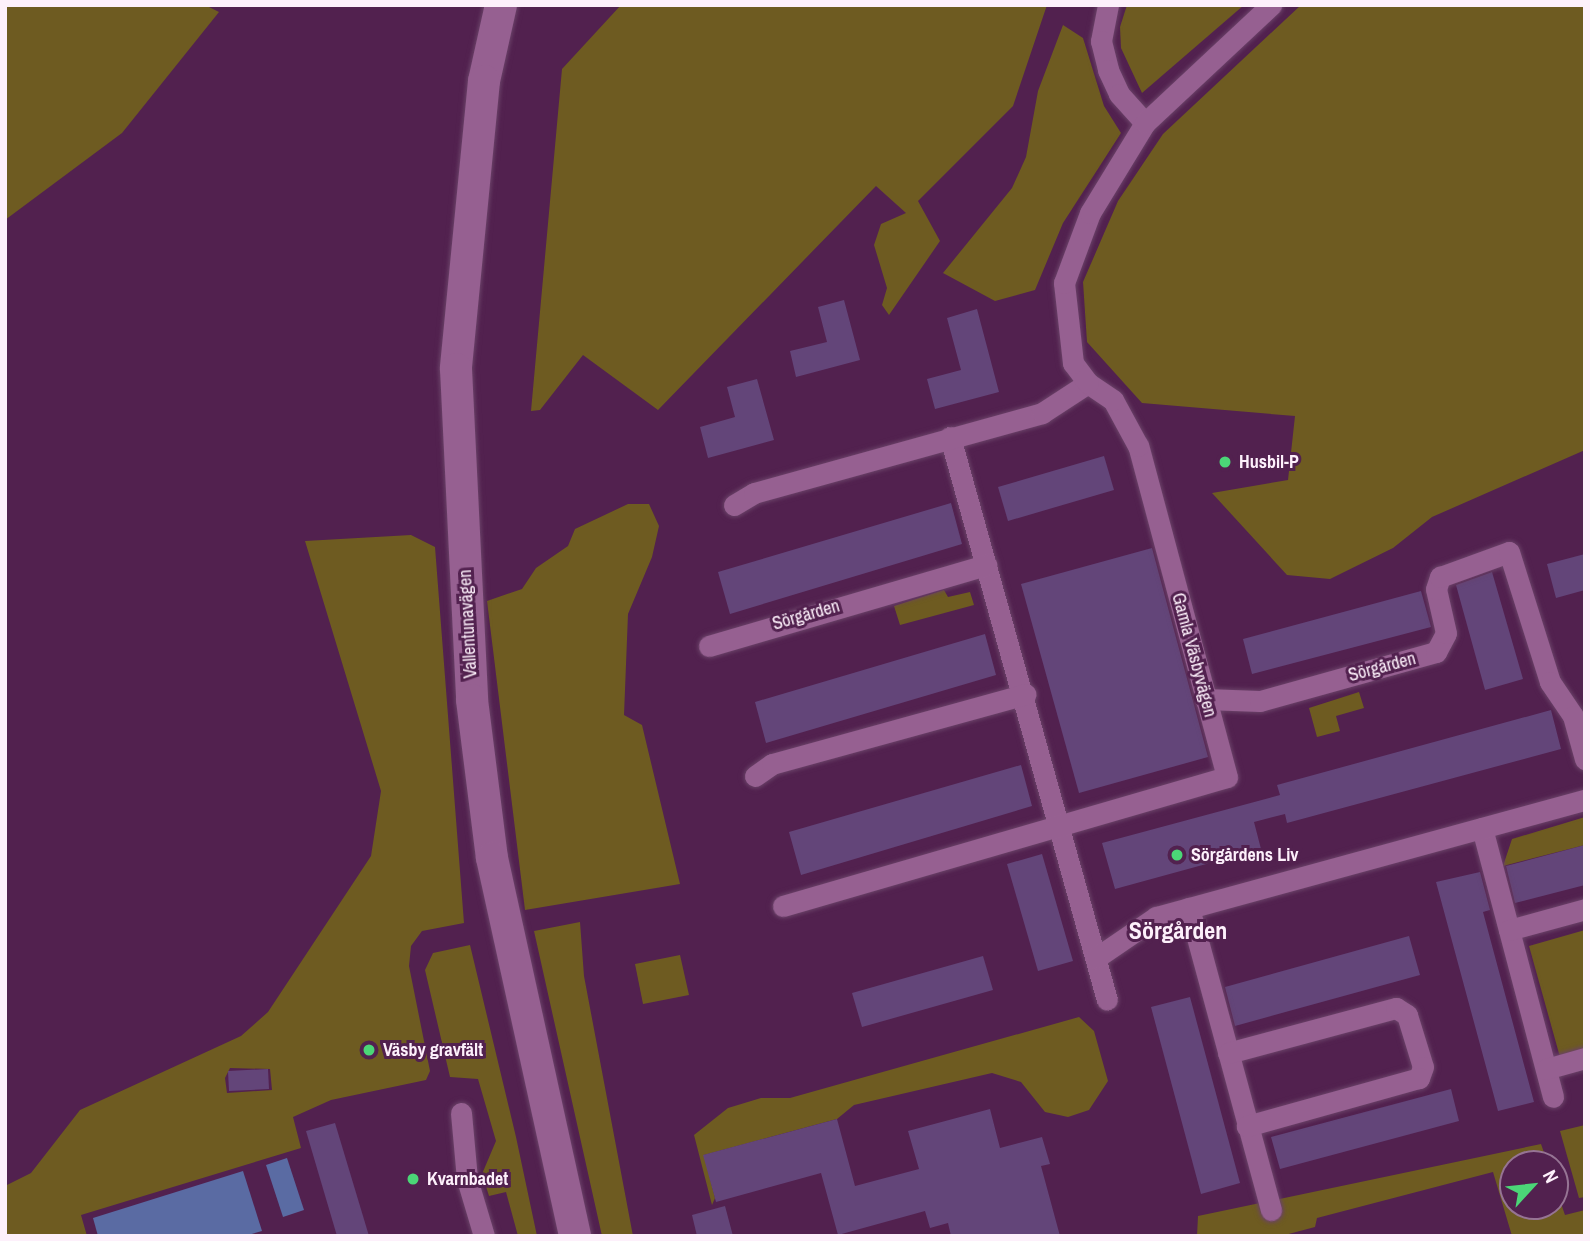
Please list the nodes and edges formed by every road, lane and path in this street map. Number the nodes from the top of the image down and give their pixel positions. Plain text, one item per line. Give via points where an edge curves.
1 (502, 5) edge
2 (1108, 5) edge
3 (1271, 5) edge
4 (1145, 123) junction
5 (1088, 383) junction
6 (950, 437) junction
7 (734, 505) dead end
8 (986, 565) junction
9 (709, 646) dead end
10 (1026, 694) junction
11 (1205, 698) junction
12 (1585, 759) edge
13 (755, 776) dead end
14 (1585, 800) edge
15 (1060, 824) junction
16 (1482, 828) junction
17 (783, 906) dead end
18 (1189, 908) junction
19 (1585, 909) edge
20 (1509, 930) junction
21 (1096, 958) junction
22 (1107, 1000) dead end
23 (1228, 1053) junction
24 (1585, 1058) edge
25 (1546, 1069) junction
26 (1553, 1097) dead end
27 (461, 1113) dead end
28 (1247, 1126) junction
29 (1271, 1210) dead end
30 (484, 1236) edge
31 (575, 1236) edge

1 - 31 main road, Vallentunavägen via 484,81 456,369 472,700 492,858
2 - 4 street via 1101,41 1108,70 1119,94
3 - 4 street, Gamla Väsbyvägen
4 - 5 street, Gamla Väsbyvägen via 1090,213 1065,283 1073,363
5 - 6 street via 1042,413
5 - 11 street, Gamla Väsbyvägen via 1113,400 1133,429
6 - 7 street via 754,493
6 - 8 street
8 - 9 street, Sörgården
8 - 10 street
10 - 13 street via 772,764
10 - 15 street
11 - 12 street, Sörgården via 1260,701 1436,652 1446,633 1436,589 1440,577 1509,552 1550,682 1573,716
11 - 15 street, Gamla Väsbyvägen via 1227,776
14 - 16 street
15 - 17 street
15 - 21 street
16 - 18 street
16 - 20 street
18 - 21 street via 1156,917
18 - 23 street
19 - 20 street
20 - 25 street
21 - 22 street
23 - 28 street
23 - 28 street via 1396,1009 1408,1015 1423,1067 1419,1078
24 - 25 street
25 - 26 street
27 - 30 street via 467,1179
28 - 29 street

